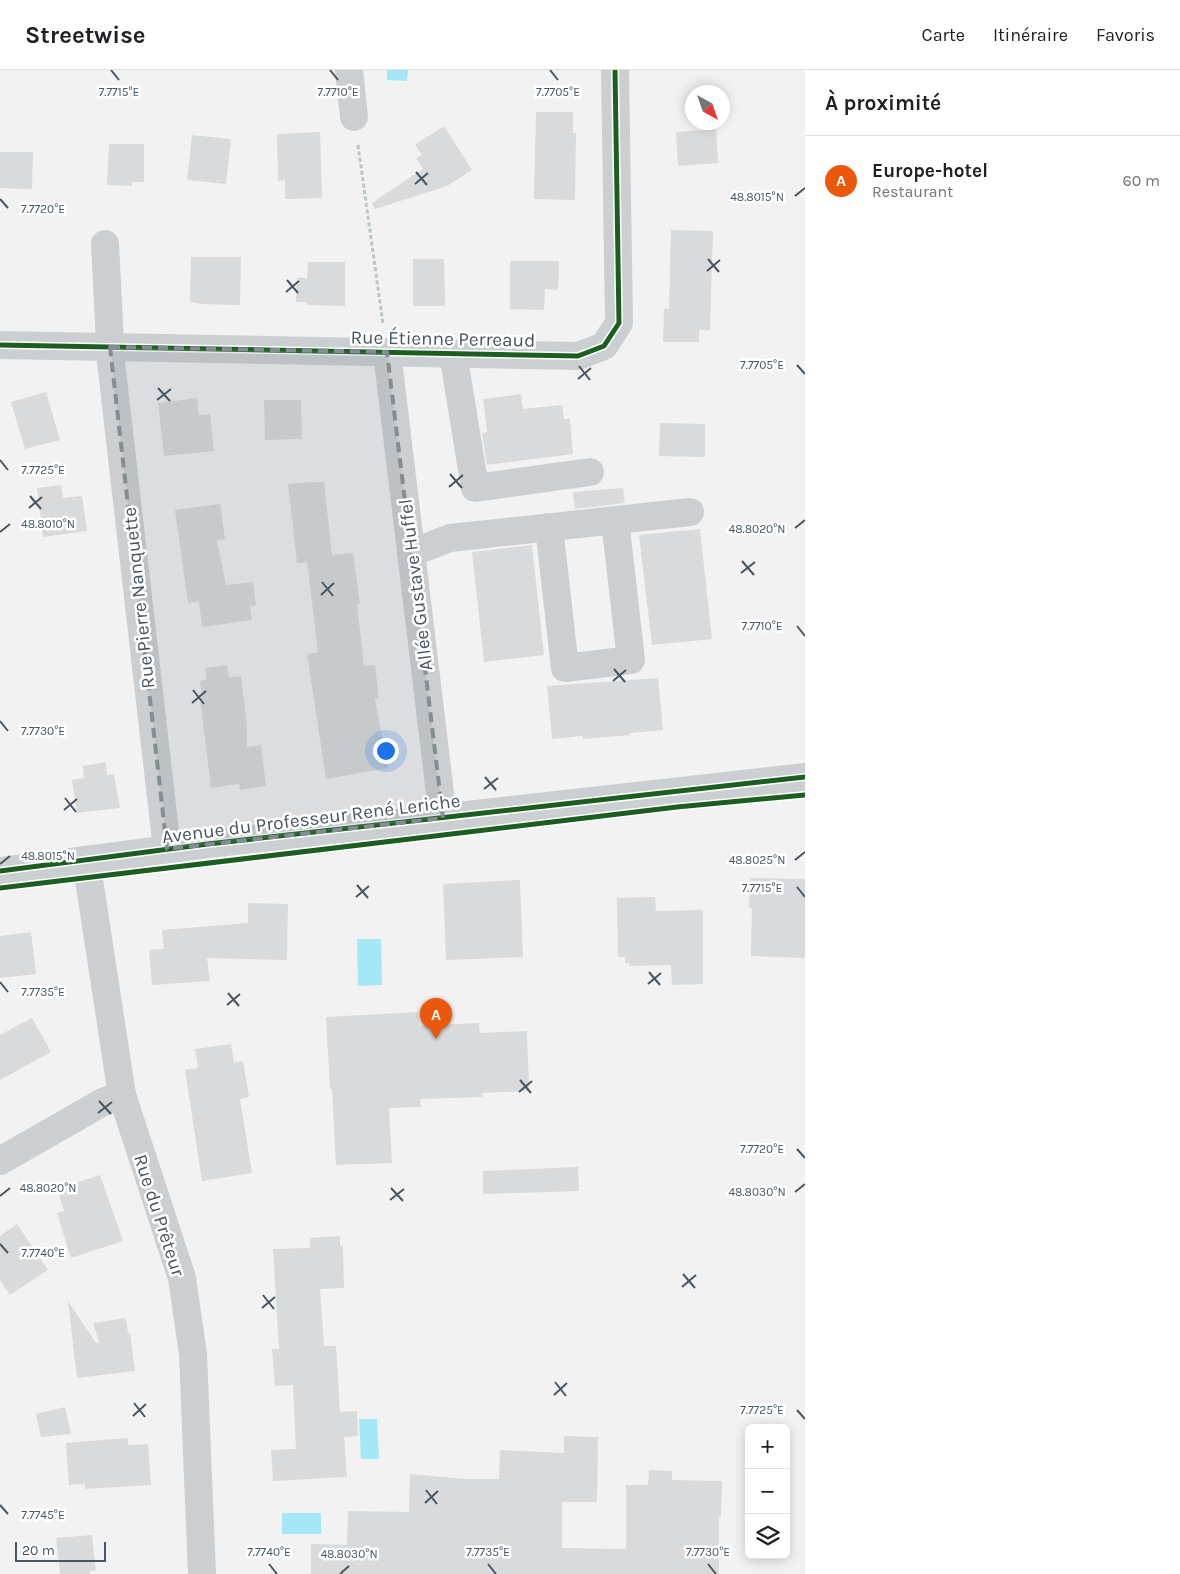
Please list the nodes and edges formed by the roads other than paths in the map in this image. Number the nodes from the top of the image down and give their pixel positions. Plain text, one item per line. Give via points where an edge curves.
1 (349, 70) edge
2 (615, 70) edge
3 (354, 117) road end
4 (106, 244) dead end
5 (0, 345) edge
6 (110, 347) junction
7 (387, 352) junction
8 (453, 353) junction
9 (590, 472) dead end
10 (690, 512) dead end
11 (615, 520) junction
12 (549, 527) junction
13 (411, 552) junction
14 (805, 777) edge
15 (443, 818) junction
16 (167, 850) junction
17 (86, 860) junction
18 (0, 871) edge
19 (122, 1095) junction
20 (0, 1161) edge
21 (202, 1574) edge

1 - 3 street
2 - 8 street, Rue Étienne Perreaud via 619,323 604,346 578,356
4 - 6 street
5 - 6 street, Rue Étienne Perreaud
6 - 7 street, Rue Étienne Perreaud
6 - 16 street, Rue Pierre Nanquette
7 - 8 street, Rue Étienne Perreaud
7 - 13 street, Allée Gustave Huffel
8 - 9 street via 475,488
10 - 11 street
11 - 12 street
11 - 12 street via 631,660 565,668
12 - 13 street via 450,538
13 - 15 street, Allée Gustave Huffel
14 - 15 street, Avenue du Professeur René Leriche
15 - 16 street, Avenue du Professeur René Leriche
16 - 17 street, Avenue du Professeur René Leriche
17 - 18 street, Avenue du Professeur René Leriche
17 - 19 street, Rue du Prêteur
19 - 20 street via 103,1102
19 - 21 street, Rue du Prêteur via 182,1278 193,1354

